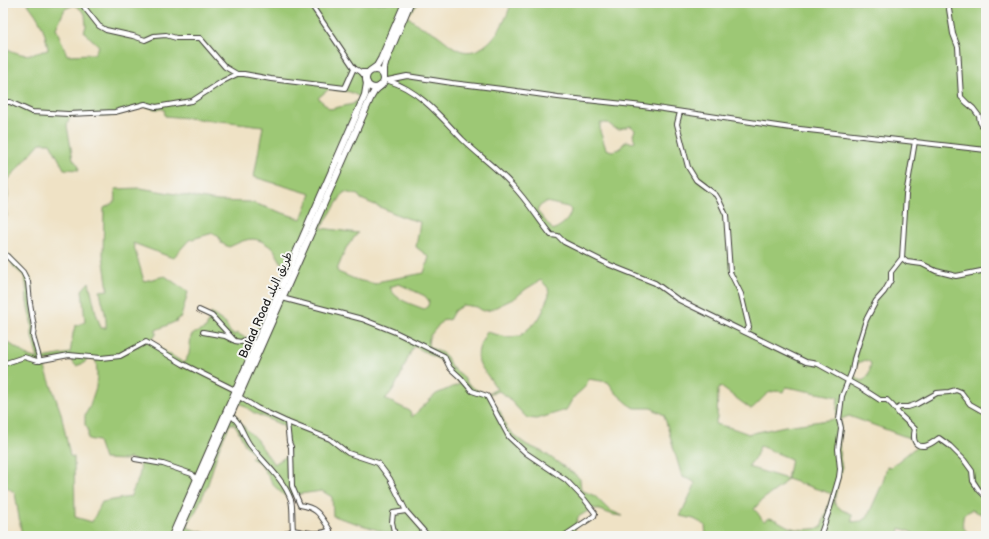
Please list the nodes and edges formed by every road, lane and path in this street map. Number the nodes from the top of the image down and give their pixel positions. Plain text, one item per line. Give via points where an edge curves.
1 (310, 3) edge
2 (405, 3) edge
3 (410, 3) edge
4 (948, 3) edge
5 (84, 8) dead end
6 (354, 68) junction
7 (237, 74) junction
8 (368, 76) junction
9 (384, 82) junction
10 (3, 102) edge
11 (680, 112) junction
12 (986, 132) edge
13 (916, 142) junction
14 (986, 150) edge
15 (3, 252) edge
16 (902, 258) junction
17 (986, 270) edge
18 (282, 298) junction
19 (199, 310) dead end
20 (203, 332) dead end
21 (745, 332) junction
22 (235, 340) junction
23 (256, 343) junction
24 (40, 360) junction
25 (3, 364) edge
26 (848, 380) junction
27 (237, 393) junction
28 (897, 409) junction
29 (986, 413) edge
30 (230, 415) junction
31 (287, 422) junction
32 (135, 459) dead end
33 (196, 479) junction
34 (986, 496) edge
35 (406, 511) junction
36 (293, 530) junction
37 (172, 536) edge
38 (177, 536) edge
39 (284, 536) edge
40 (395, 536) edge
41 (428, 536) edge
42 (564, 536) edge
43 (820, 536) edge

1 - 6 street
2 - 8 highway, Balad Road طريق البلد via 381,59
3 - 9 highway, Balad Road طريق البلد via 386,61
4 - 12 street via 958,47 961,97 976,112
5 - 7 street via 99,26 109,31 145,40 166,35 176,38 200,38 225,67
6 - 7 street via 345,88
6 - 8 street
7 - 10 street via 192,101 156,108 145,104 115,112 68,114 32,112 10,102
8 - 9 highway via 379,71
8 - 9 highway via 374,88
8 - 23 highway, Balad Road طريق البلد via 365,95
9 - 11 street via 407,76
9 - 18 highway, Balad Road طريق البلد via 371,97
9 - 21 street via 400,84 442,118 511,183 551,235 558,236 564,242 610,265 655,284 677,299
11 - 13 street
11 - 21 street via 677,124 688,167 696,180 720,200 727,218 730,272 745,307 749,327
13 - 14 street
13 - 16 street via 906,195
15 - 24 street via 28,282 33,336
16 - 17 street via 906,262 922,264 956,276
16 - 26 street via 891,272 891,280 866,320
18 - 27 highway, Balad Road طريق البلد
18 - 42 street via 362,319 444,356 450,368 472,391 487,396 509,437 526,453 566,480 595,513
19 - 22 street via 212,316
20 - 22 street
21 - 26 street
22 - 23 street
23 - 27 highway, Balad Road طريق البلد
24 - 25 street via 24,357
24 - 27 street via 69,355 101,358 120,356 146,342
26 - 28 street via 880,400 887,400
26 - 43 street via 839,413 839,477
27 - 30 highway, Balad Road طريق البلد
27 - 31 street via 257,408
27 - 33 highway, Balad Road طريق البلد
28 - 29 street via 917,404 937,393 956,390 961,392 970,404
28 - 34 street via 915,429 913,437 918,446 925,447 939,438 950,446 972,471 972,481
30 - 36 street via 236,419 249,444 286,490 292,502
30 - 38 highway, Balad Road طريق البلد
31 - 35 street via 330,439 348,453 378,463 390,479
31 - 36 street via 291,447 292,486 300,505 310,507 320,514 330,530 324,533 302,533
32 - 33 street via 163,464 192,474
33 - 37 highway, Balad Road طريق البلد
35 - 40 street via 393,513
35 - 41 street
36 - 39 street

